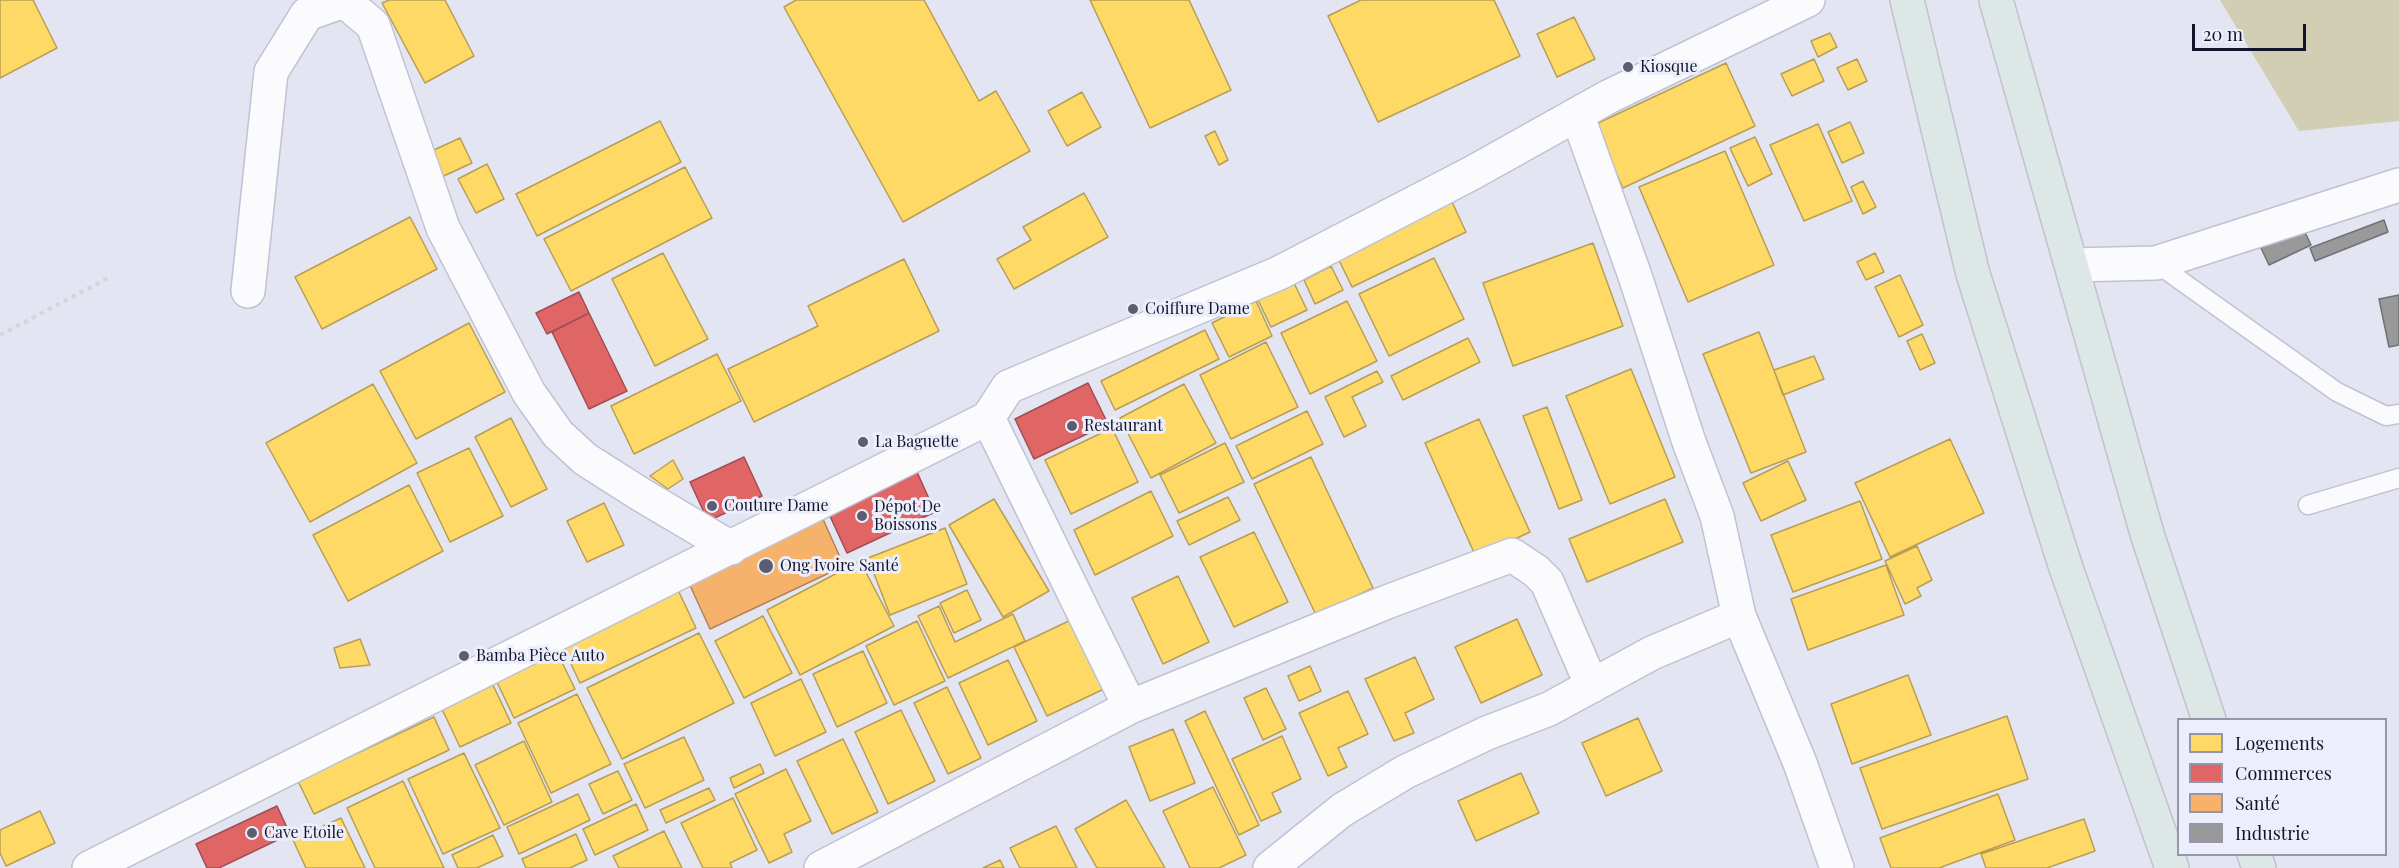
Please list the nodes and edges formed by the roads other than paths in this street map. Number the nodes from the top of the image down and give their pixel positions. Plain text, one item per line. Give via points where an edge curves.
1 (1808, 0) edge
2 (1907, 0) edge
3 (1996, 0) edge
4 (1577, 114) junction
5 (2399, 185) edge
6 (2156, 263) junction
7 (2072, 265) junction
8 (248, 291) dead end
9 (2399, 414) edge
10 (988, 418) junction
11 (2399, 478) edge
12 (2308, 505) dead end
13 (731, 548) junction
14 (1738, 616) junction
15 (1592, 686) junction
16 (1130, 707) junction
17 (2208, 718) edge
18 (88, 868) edge
19 (821, 868) edge
20 (1270, 868) edge
21 (1837, 868) edge
22 (2172, 868) edge

1 - 4 street
2 - 22 main road via 1973,274 2066,568
3 - 7 main road
4 - 10 street via 1279,273 1008,387
4 - 14 street via 1717,516
5 - 6 street
6 - 7 street
6 - 9 lane via 2337,392 2386,416
7 - 17 main road via 2148,537
8 - 13 street via 271,72 307,14 344,1 372,25 443,228 529,393 558,434 585,459
10 - 13 street
10 - 16 street
11 - 12 lane
13 - 18 street
14 - 15 street via 1652,653
14 - 21 street via 1796,753
15 - 16 street via 1547,582 1512,555
15 - 20 street via 1405,772 1342,810
16 - 19 street

